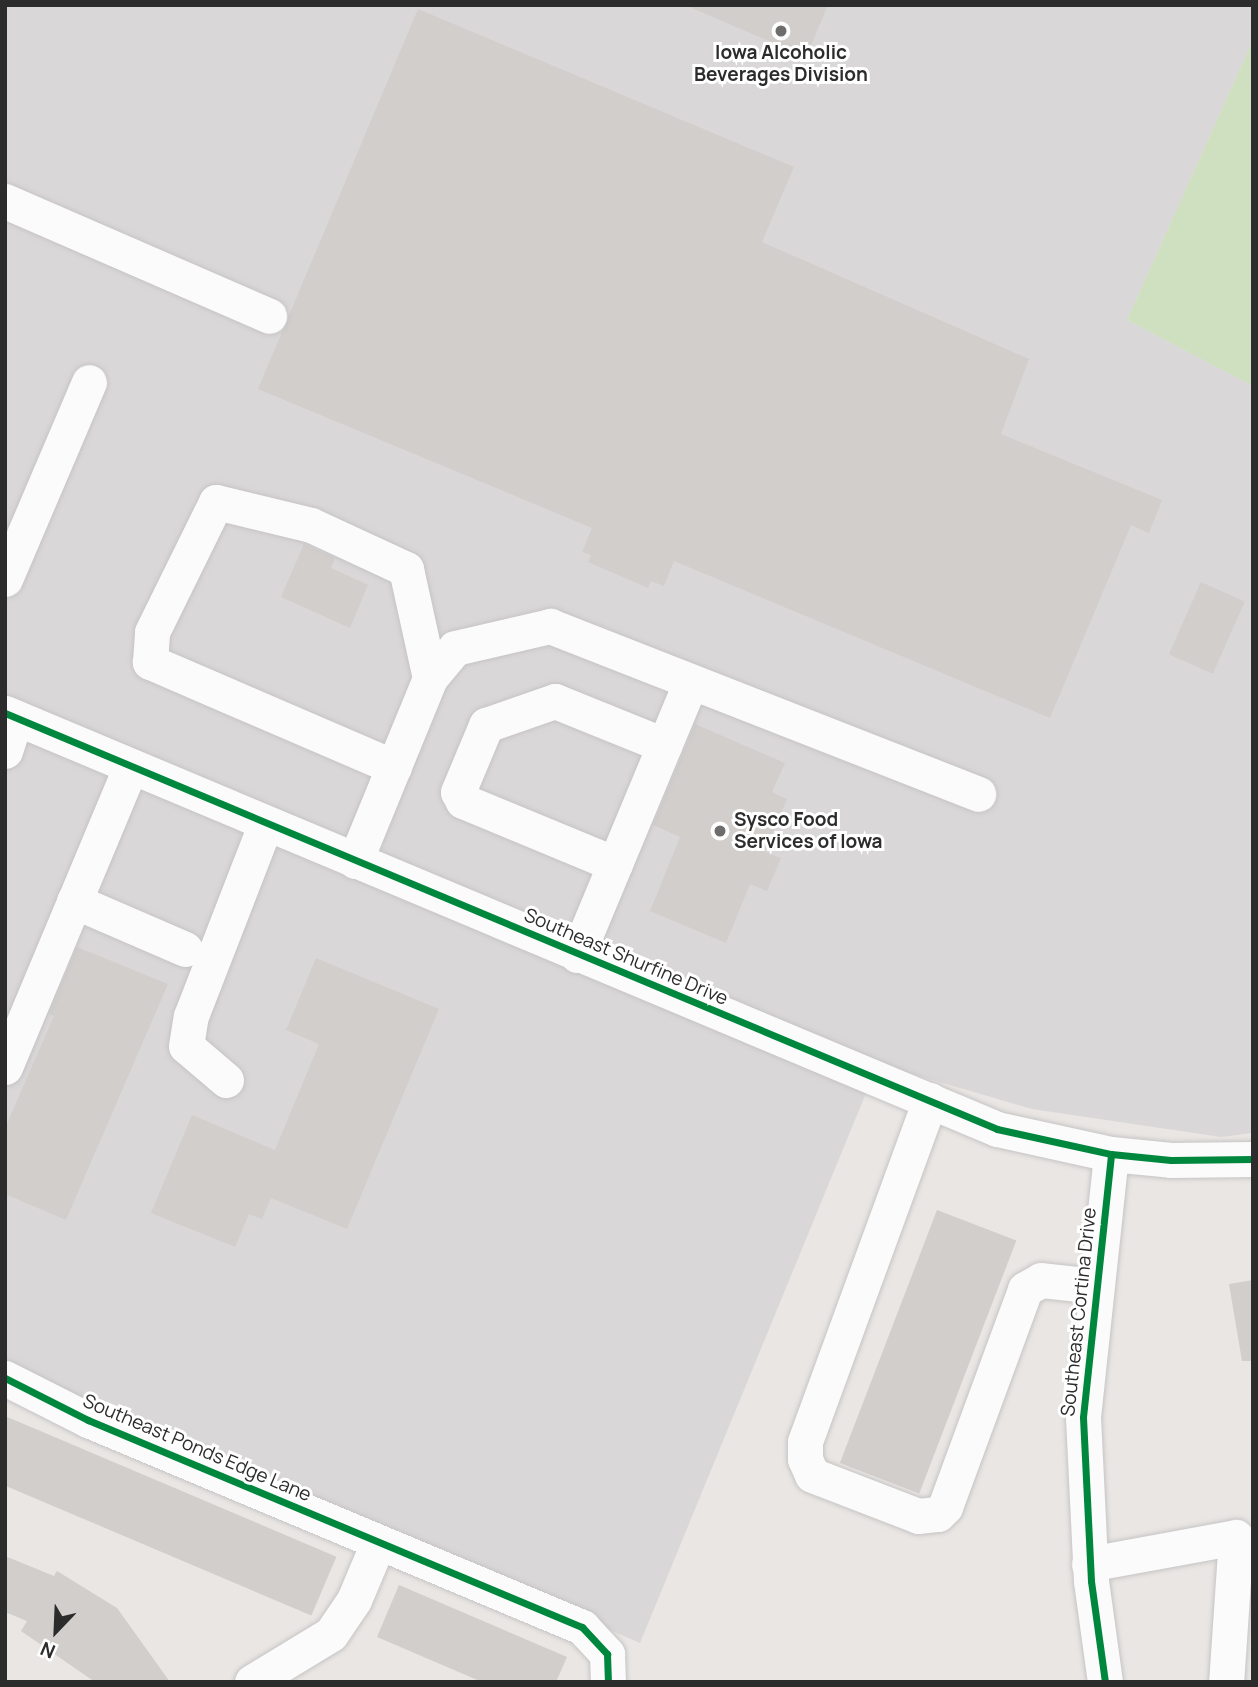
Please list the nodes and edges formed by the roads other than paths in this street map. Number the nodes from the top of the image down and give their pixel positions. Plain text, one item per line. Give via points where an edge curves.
1 (5, 201) edge
2 (269, 316) dead end
3 (89, 382) dead end
4 (5, 579) edge
5 (430, 678) junction
6 (690, 682) junction
7 (11, 715) edge
8 (664, 745) junction
9 (5, 751) edge
10 (131, 766) junction
11 (394, 767) junction
12 (978, 794) dead end
13 (266, 823) junction
14 (355, 861) junction
15 (615, 864) junction
16 (74, 901) junction
17 (185, 948) dead end
18 (577, 954) junction
19 (5, 1067) edge
20 (226, 1080) dead end
21 (930, 1100) junction
22 (1111, 1154) junction
23 (1253, 1159) edge
24 (1096, 1286) junction
25 (5, 1378) edge
26 (378, 1543) junction
27 (1089, 1564) junction
28 (252, 1682) edge
29 (608, 1682) edge
30 (1105, 1682) edge
31 (1226, 1682) edge

1 - 2 street
3 - 4 street
5 - 6 street via 455,648 550,626
5 - 11 street
5 - 11 street via 406,569 311,525 216,502 152,632 150,662
6 - 8 street
6 - 12 street
7 - 9 street
7 - 10 street, Southeast Shurfine Drive
8 - 15 street
8 - 15 street via 555,701 486,725 458,792 463,801
10 - 13 street, Southeast Shurfine Drive
10 - 16 street
11 - 14 street
13 - 14 street, Southeast Shurfine Drive
13 - 20 street via 191,1016 186,1046
14 - 18 street, Southeast Shurfine Drive
15 - 18 street
16 - 17 street
16 - 19 street
18 - 21 street, Southeast Shurfine Drive
21 - 22 street, Southeast Shurfine Drive via 997,1129
21 - 24 street via 805,1442 805,1459 812,1475 918,1516 938,1514 945,1507 1025,1289 1041,1280
22 - 23 street, Southeast Shurfine Drive via 1171,1160
22 - 24 street, Southeast Cortina Drive
24 - 27 street, Southeast Cortina Drive via 1083,1417
25 - 26 street, Southeast Ponds Edge Lane via 88,1420
26 - 28 street via 354,1600 331,1634
26 - 29 street, Southeast Ponds Edge Lane via 582,1627 607,1654
27 - 30 street, Southeast Cortina Drive
27 - 31 street via 1236,1537

